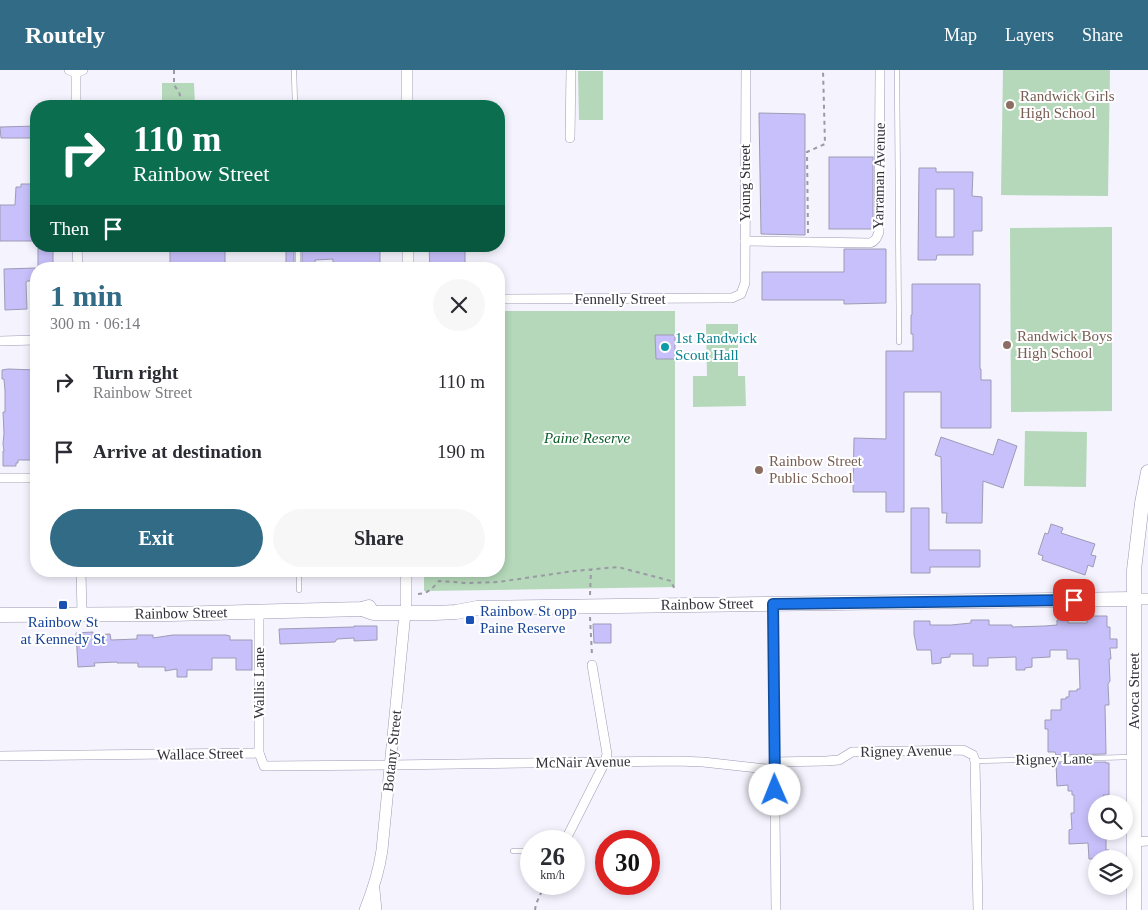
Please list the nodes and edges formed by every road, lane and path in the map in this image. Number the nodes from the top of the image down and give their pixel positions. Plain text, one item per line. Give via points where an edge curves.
1 (174, 70) edge
2 (294, 70) edge
3 (407, 70) edge
4 (571, 70) edge
5 (746, 70) edge
6 (823, 70) edge
7 (880, 70) edge
8 (897, 70) edge
9 (76, 71) edge
10 (76, 100) edge
11 (181, 100) edge
12 (295, 100) edge
13 (407, 100) edge
14 (570, 138) dead end
15 (745, 241) junction
16 (808, 242) junction
17 (740, 294) joint
18 (505, 300) edge
19 (30, 340) edge
20 (0, 341) edge
21 (899, 342) dead end
22 (1148, 472) edge
23 (0, 478) edge
24 (30, 478) edge
25 (592, 570) junction
26 (81, 577) edge
27 (299, 577) edge
28 (406, 577) edge
29 (299, 590) dead end
30 (675, 590) dead end
31 (418, 594) dead end
32 (1141, 599) edge
33 (773, 604) junction
34 (590, 606) junction
35 (406, 609) junction
36 (260, 612) junction
37 (82, 614) junction
38 (0, 615) edge
39 (592, 665) joint
40 (259, 753) junction
41 (0, 756) edge
42 (1133, 757) junction
43 (975, 760) junction
44 (606, 762) junction
45 (390, 765) junction
46 (774, 766) junction
47 (571, 830) edge
48 (1148, 841) edge
49 (1134, 842) junction
50 (513, 851) dead end
51 (520, 851) edge
52 (374, 888) junction
53 (540, 895) edge
54 (365, 910) edge
55 (376, 910) edge
56 (535, 910) edge
57 (776, 910) edge
58 (978, 910) edge
59 (1134, 910) edge

1 - 11 path via 174,85
2 - 12 lane
3 - 13 street
4 - 14 street
5 - 15 street, Young Street
6 - 16 path via 825,144 807,152
7 - 16 street, Yarraman Avenue via 877,238 870,243
8 - 21 lane
9 - 10 street
15 - 16 street, Yarraman Avenue
15 - 17 street, Young Street via 745,283
17 - 18 street, Fennelly Street via 732,298
19 - 20 street
22 - 32 main road, Avoca Street via 1134,570
23 - 24 street
25 - 30 path via 618,567 633,570 671,581
25 - 31 path via 498,582 439,582 424,594
25 - 34 path
26 - 37 street
27 - 29 lane
28 - 35 street, Botany Street
32 - 33 main road, Rainbow Street
32 - 42 main road, Avoca Street
33 - 34 main road, Rainbow Street
33 - 46 street
34 - 35 main road, Rainbow Street via 477,608 456,612
34 - 39 path
35 - 36 main road, Rainbow Street via 374,605 362,610
35 - 45 street, Botany Street
36 - 37 main road, Rainbow Street
36 - 40 street, Wallis Lane
37 - 38 main road, Rainbow Street
39 - 44 street via 608,754
40 - 41 street, Wallace Street
40 - 45 street, Wallace Street via 264,766
42 - 43 lane, Rigney Lane
42 - 49 main road, Avoca Street
43 - 46 street, Rigney Avenue via 973,755 963,750 852,752 839,760
43 - 58 street
44 - 45 street, McNair Avenue
44 - 46 street, McNair Avenue via 677,761
44 - 47 street
45 - 52 street, Botany Street via 382,850
46 - 57 street
48 - 49 street
49 - 59 main road, Avoca Street
50 - 51 lane
52 - 54 street, Botany Street
52 - 55 street, Botany Street
53 - 56 path

